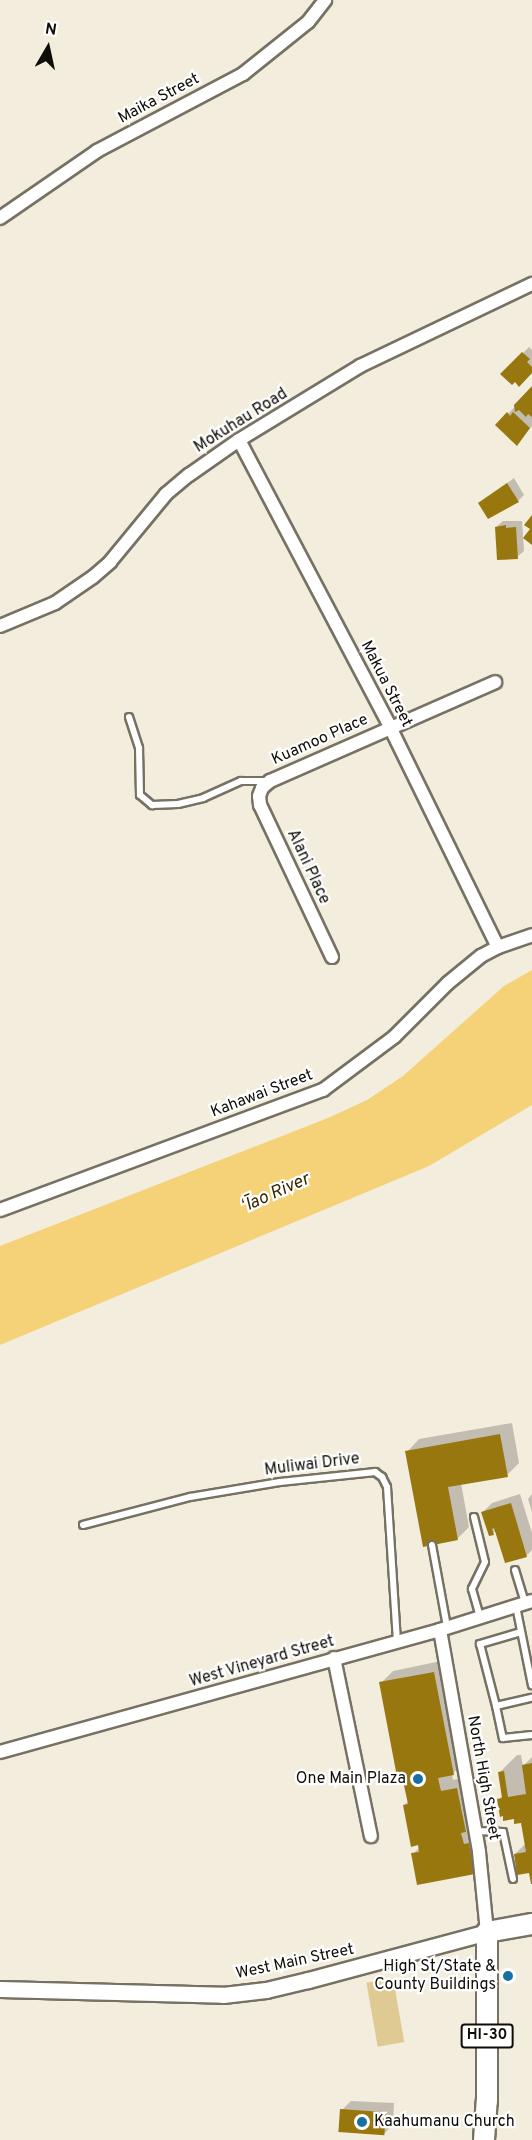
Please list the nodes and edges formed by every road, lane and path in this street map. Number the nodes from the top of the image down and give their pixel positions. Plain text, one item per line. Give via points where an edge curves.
1 (325, 0) edge
2 (0, 218) edge
3 (531, 287) edge
4 (239, 440) junction
5 (0, 626) edge
6 (495, 682) dead end
7 (129, 717) dead end
8 (390, 727) junction
9 (265, 786) junction
10 (532, 935) edge
11 (498, 947) junction
12 (332, 957) dead end
13 (0, 1210) edge
14 (474, 1517) dead end
15 (83, 1525) dead end
16 (432, 1545) dead end
17 (515, 1570) dead end
18 (524, 1603) edge
19 (480, 1617) junction
20 (444, 1628) junction
21 (521, 1632) junction
22 (397, 1641) junction
23 (334, 1658) junction
24 (532, 1685) edge
25 (532, 1698) edge
26 (496, 1706) junction
27 (532, 1735) edge
28 (0, 1752) edge
29 (475, 1831) junction
30 (371, 1836) dead end
31 (513, 1879) dead end
32 (532, 1924) edge
33 (487, 1932) junction
34 (0, 1989) edge
35 (484, 2140) edge

1 - 2 street, Maika Street via 308,22 243,74 97,151
3 - 4 street, Mokuhau Road via 360,366
4 - 5 street, Mokuhau Road via 166,494 93,577 55,603
4 - 8 street, Makua Street
6 - 8 street, Kuamoo Place
7 - 9 lane via 139,748 140,795 152,805 195,800 241,781
8 - 9 street, Kuamoo Place
8 - 11 street, Makua Street
9 - 12 street, Alani Place via 259,803
10 - 11 street, Kahawai Street
11 - 13 street, Kahawai Street via 448,983 394,1037 322,1090
14 - 19 lane via 485,1562 472,1589
15 - 22 lane, Muliwai Drive via 190,1497 375,1472 387,1487
16 - 20 lane
17 - 18 lane
18 - 19 street, West Vineyard Street
18 - 21 lane
19 - 20 street, West Vineyard Street
20 - 22 street, West Vineyard Street
20 - 29 street, North High Street
21 - 24 lane
21 - 26 lane via 480,1644
22 - 23 street, West Vineyard Street
23 - 28 street, West Vineyard Street
23 - 30 street
25 - 26 lane
26 - 27 lane via 503,1738
29 - 31 lane via 503,1832
29 - 33 street, North High Street
32 - 33 main road
33 - 34 street, West Main Street via 255,1992 180,1996
33 - 35 main road, HI-30

